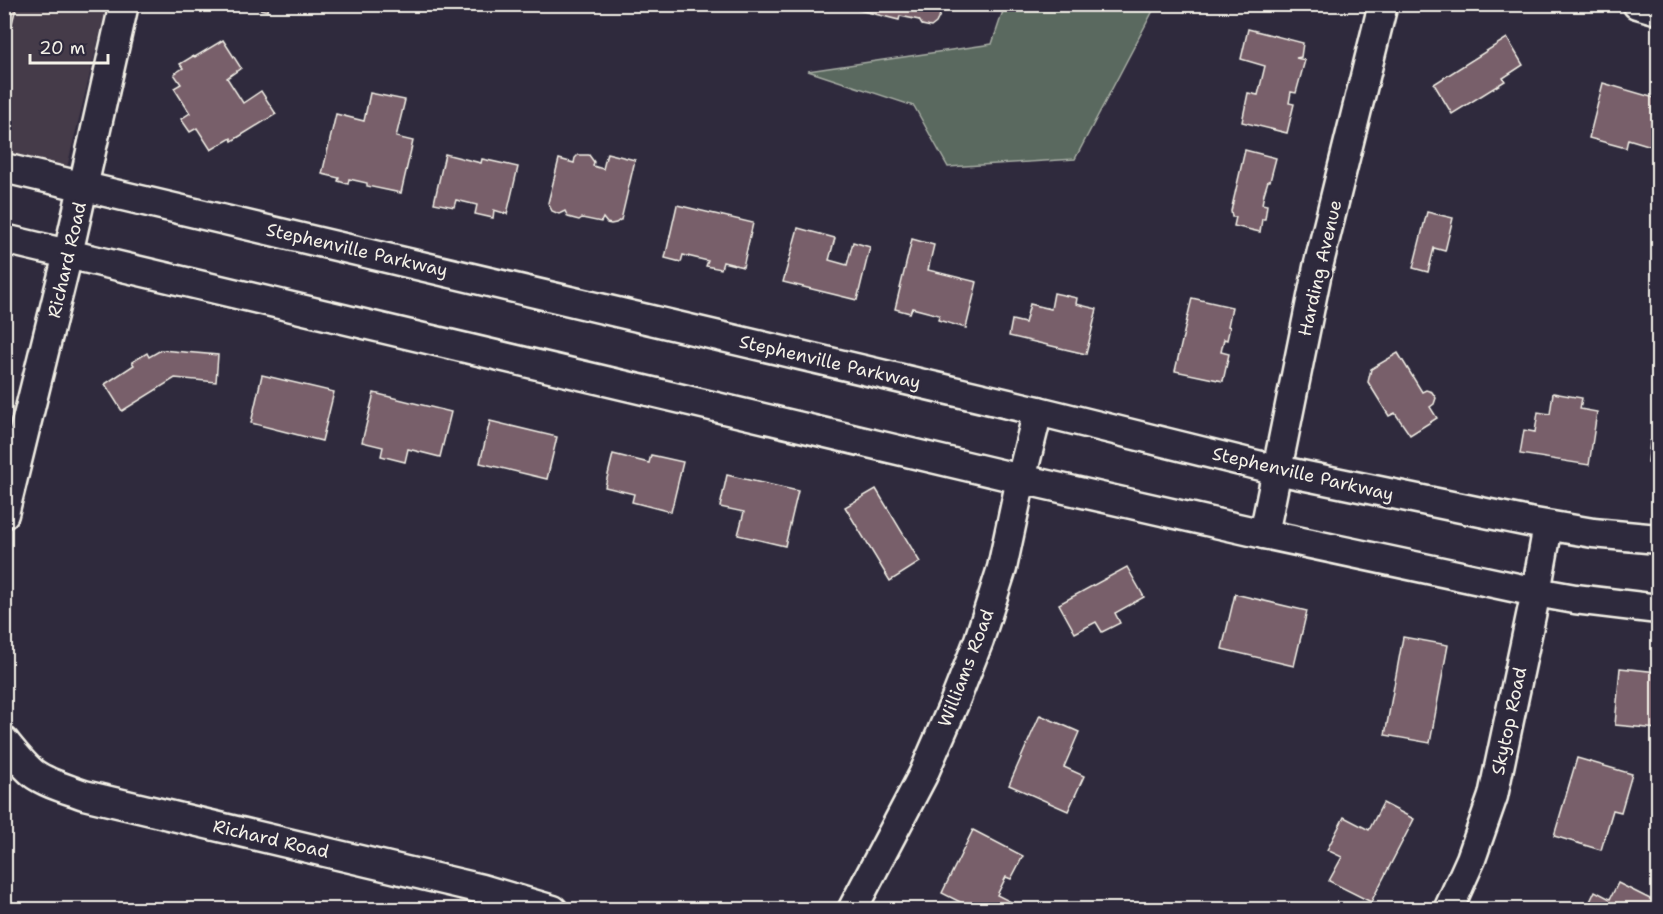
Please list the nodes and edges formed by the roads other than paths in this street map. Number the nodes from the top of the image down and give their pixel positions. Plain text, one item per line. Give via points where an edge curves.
1 (124, 4) edge
2 (1383, 4) edge
3 (1636, 4) edge
4 (1659, 10) edge
5 (4, 168) edge
6 (84, 186) junction
7 (4, 238) edge
8 (68, 254) junction
9 (1038, 411) junction
10 (1277, 470) junction
11 (1021, 479) junction
12 (4, 514) edge
13 (1548, 526) junction
14 (1264, 534) junction
15 (1659, 539) edge
16 (1536, 592) junction
17 (1659, 609) edge
18 (4, 741) edge
19 (553, 909) edge
20 (852, 909) edge
21 (1449, 909) edge

1 - 6 street, Richard Road
2 - 10 street, Harding Avenue via 1318,267
3 - 4 street
5 - 6 street, Stephenville Parkway
6 - 8 street, Richard Road
6 - 9 street, Stephenville Parkway
7 - 8 street
8 - 11 street
8 - 12 street, Richard Road
9 - 10 street, Stephenville Parkway
9 - 11 street, Williams Road
10 - 13 street, Stephenville Parkway
10 - 14 street, Harding Avenue
11 - 14 street
11 - 20 street, Williams Road via 1002,568 979,639 922,775
13 - 15 street, Stephenville Parkway
13 - 16 street, Skytop Road
14 - 16 street
16 - 17 street
16 - 21 street, Skytop Road via 1493,796
18 - 19 street, Richard Road via 34,774 84,795

